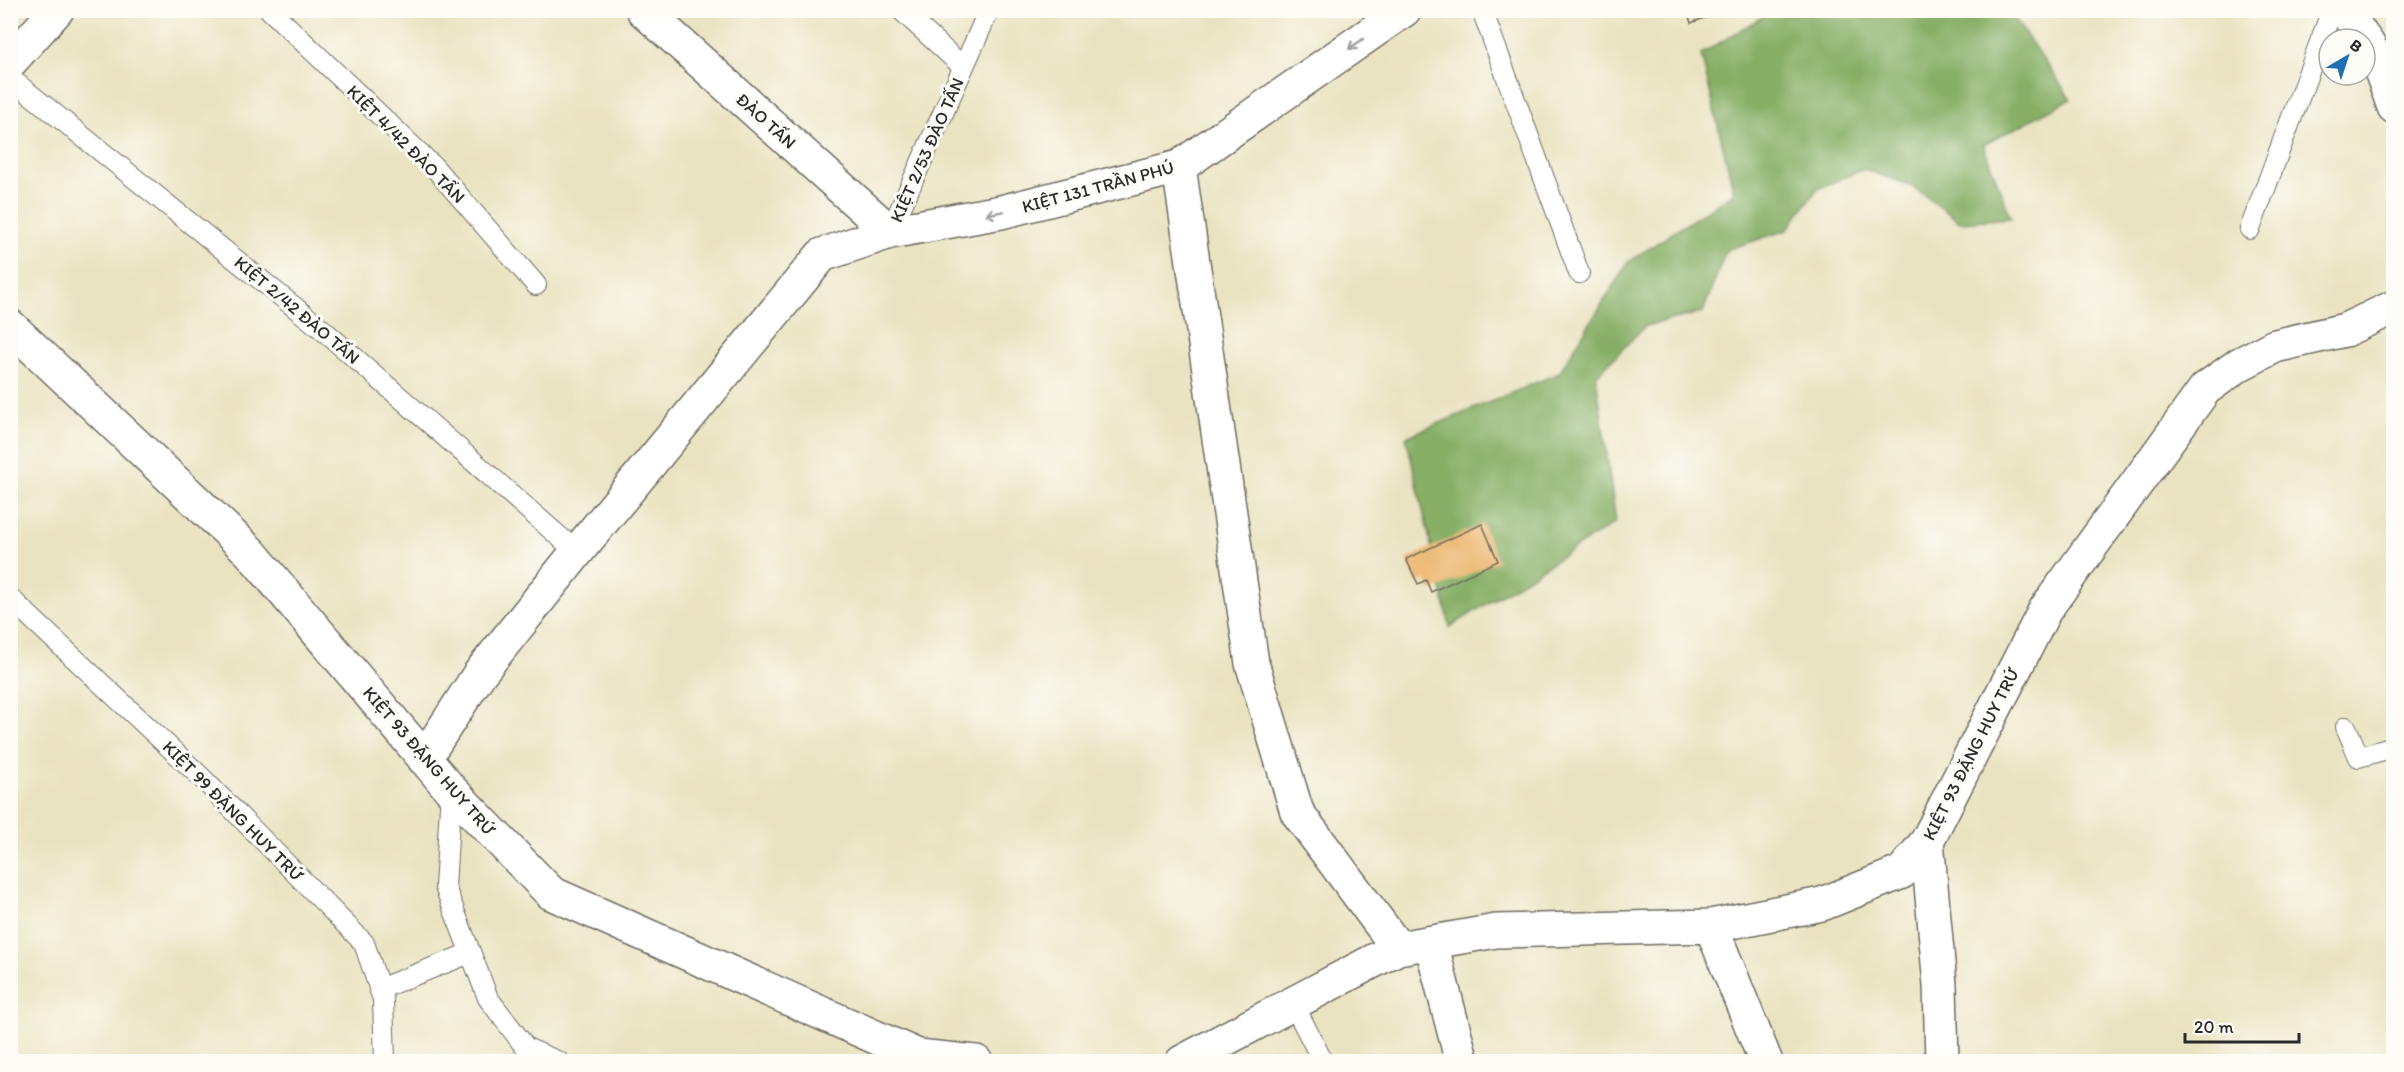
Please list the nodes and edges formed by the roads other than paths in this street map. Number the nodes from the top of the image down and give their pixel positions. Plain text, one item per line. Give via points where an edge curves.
1 (57, 10) edge
2 (270, 10) edge
3 (643, 10) edge
4 (901, 10) edge
5 (989, 10) edge
6 (1404, 10) edge
7 (1482, 10) edge
8 (2332, 10) edge
9 (2345, 10) edge
10 (2358, 27) edge
11 (2377, 55) edge
12 (10, 62) edge
13 (963, 67) junction
14 (10, 78) edge
15 (2394, 107) edge
16 (1179, 167) junction
17 (2250, 229) dead end
18 (890, 232) junction
19 (1579, 273) dead end
20 (536, 285) dead end
21 (2394, 307) edge
22 (10, 326) edge
23 (577, 552) junction
24 (10, 598) edge
25 (2346, 727) dead end
26 (2394, 747) edge
27 (424, 759) junction
28 (451, 790) junction
29 (1927, 841) junction
30 (1710, 926) junction
31 (1431, 943) junction
32 (1398, 948) junction
33 (470, 954) junction
34 (380, 988) junction
35 (1293, 1003) junction
36 (882, 1052) edge
37 (385, 1062) edge
38 (559, 1062) edge
39 (976, 1062) edge
40 (1182, 1062) edge
41 (1323, 1062) edge
42 (1462, 1062) edge
43 (1766, 1062) edge
44 (1942, 1062) edge

1 - 12 street
2 - 20 lane, KIỆT 4/42 ĐÀO TẤN via 434,167
3 - 18 street, ĐÀO TẤN
4 - 13 lane, KIỆT 2/53 ĐÀO TẤN
5 - 13 lane, KIỆT 2/53 ĐÀO TẤN
6 -> 16 street, KIỆT 131 TRẦN PHÚ
7 - 19 lane
8 - 17 lane
9 - 10 street
11 - 15 street
13 - 18 lane, KIỆT 2/53 ĐÀO TẤN
14 - 23 lane, KIỆT 2/42 ĐÀO TẤN via 323,330
16 -> 18 street, KIỆT 131 TRẦN PHÚ via 1001,212
16 - 32 street via 1252,663 1298,812
18 - 23 street, KIỆT 131 TRẦN PHÚ via 822,255
21 - 29 street, KIỆT 93 ĐẶNG HUY TRỨ via 2345,330 2276,346 2241,364 2205,390 2045,610
22 - 27 street, KIỆT 93 ĐẶNG HUY TRỨ via 251,553
23 - 27 street, KIỆT 131 TRẦN PHÚ via 480,673
24 - 34 lane, KIỆT 99 ĐẶNG HUY TRỨ via 200,776 364,943
25 - 26 lane via 2359,757
27 - 28 street, KIỆT 93 ĐẶNG HUY TRỨ
28 - 33 lane via 445,887
28 - 36 street, KIỆT 93 ĐẶNG HUY TRỨ via 550,893
29 - 30 street, KIỆT 93 ĐẶNG HUY TRỨ via 1902,872 1822,904
29 - 44 street via 1940,985
30 - 31 street, KIỆT 93 ĐẶNG HUY TRỨ via 1496,931
30 - 43 street
31 - 32 street, KIỆT 93 ĐẶNG HUY TRỨ
31 - 42 street
32 - 35 street, KIỆT 93 ĐẶNG HUY TRỨ
33 - 34 lane
33 - 38 lane via 488,998 526,1048
34 - 37 lane, KIỆT 99 ĐẶNG HUY TRỨ
35 - 40 street, KIỆT 93 ĐẶNG HUY TRỨ
35 - 41 lane
36 - 39 street, KIỆT 93 ĐẶNG HUY TRỨ

